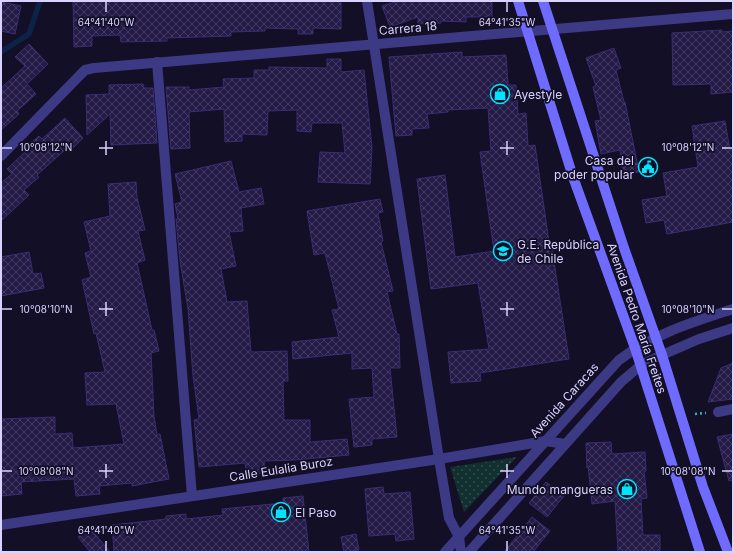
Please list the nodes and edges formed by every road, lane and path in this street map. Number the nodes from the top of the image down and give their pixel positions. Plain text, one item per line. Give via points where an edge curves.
1 (367, 1) edge
2 (518, 1) edge
3 (543, 1) edge
4 (733, 14) edge
5 (552, 30) junction
6 (528, 31) junction
7 (374, 44) junction
8 (157, 62) junction
9 (1, 156) edge
10 (733, 309) edge
11 (733, 328) edge
12 (656, 338) junction
13 (635, 348) junction
14 (662, 355) junction
15 (641, 365) junction
16 (733, 409) edge
17 (718, 412) joint
18 (681, 415) junction
19 (546, 441) junction
20 (565, 444) junction
21 (439, 459) junction
22 (192, 496) junction
23 (1, 525) edge
24 (459, 537) junction
25 (445, 552) edge
26 (461, 552) edge
27 (469, 552) edge
28 (700, 552) edge
29 (728, 552) edge

1 - 7 street
2 - 6 street, Avenida Pedro María Freites
3 - 5 street, Avenida Pedro María Freites
4 - 5 street, Carrera 18
5 - 6 street, Carrera 18
5 - 12 street, Avenida Pedro María Freites
6 - 7 street, Carrera 18
6 - 13 street, Avenida Pedro María Freites via 573,177
7 - 8 street, Carrera 18
7 - 21 street
8 - 9 street, Carrera 18 via 85,70
8 - 22 street
10 - 12 street, Avenida Caracas via 687,324
11 - 14 street
12 - 13 street, Avenida Caracas
12 - 14 street, Avenida Pedro María Freites
13 - 15 street, Avenida Pedro María Freites
13 - 19 street, Avenida Caracas via 619,360
14 - 15 street
14 - 18 street, Avenida Pedro María Freites
15 - 20 street via 621,382
15 - 28 street, Avenida Pedro María Freites
16 - 17 street
17 - 18 path
18 - 29 street, Avenida Pedro María Freites via 703,487
19 - 20 street, Calle Eulalia Buroz
19 - 21 street, Calle Eulalia Buroz
19 - 24 street, Avenida Caracas
20 - 27 street
21 - 22 street, Calle Eulalia Buroz
21 - 24 street via 449,518
22 - 23 street, Calle Eulalia Buroz
24 - 25 street, Avenida Caracas
24 - 26 street

